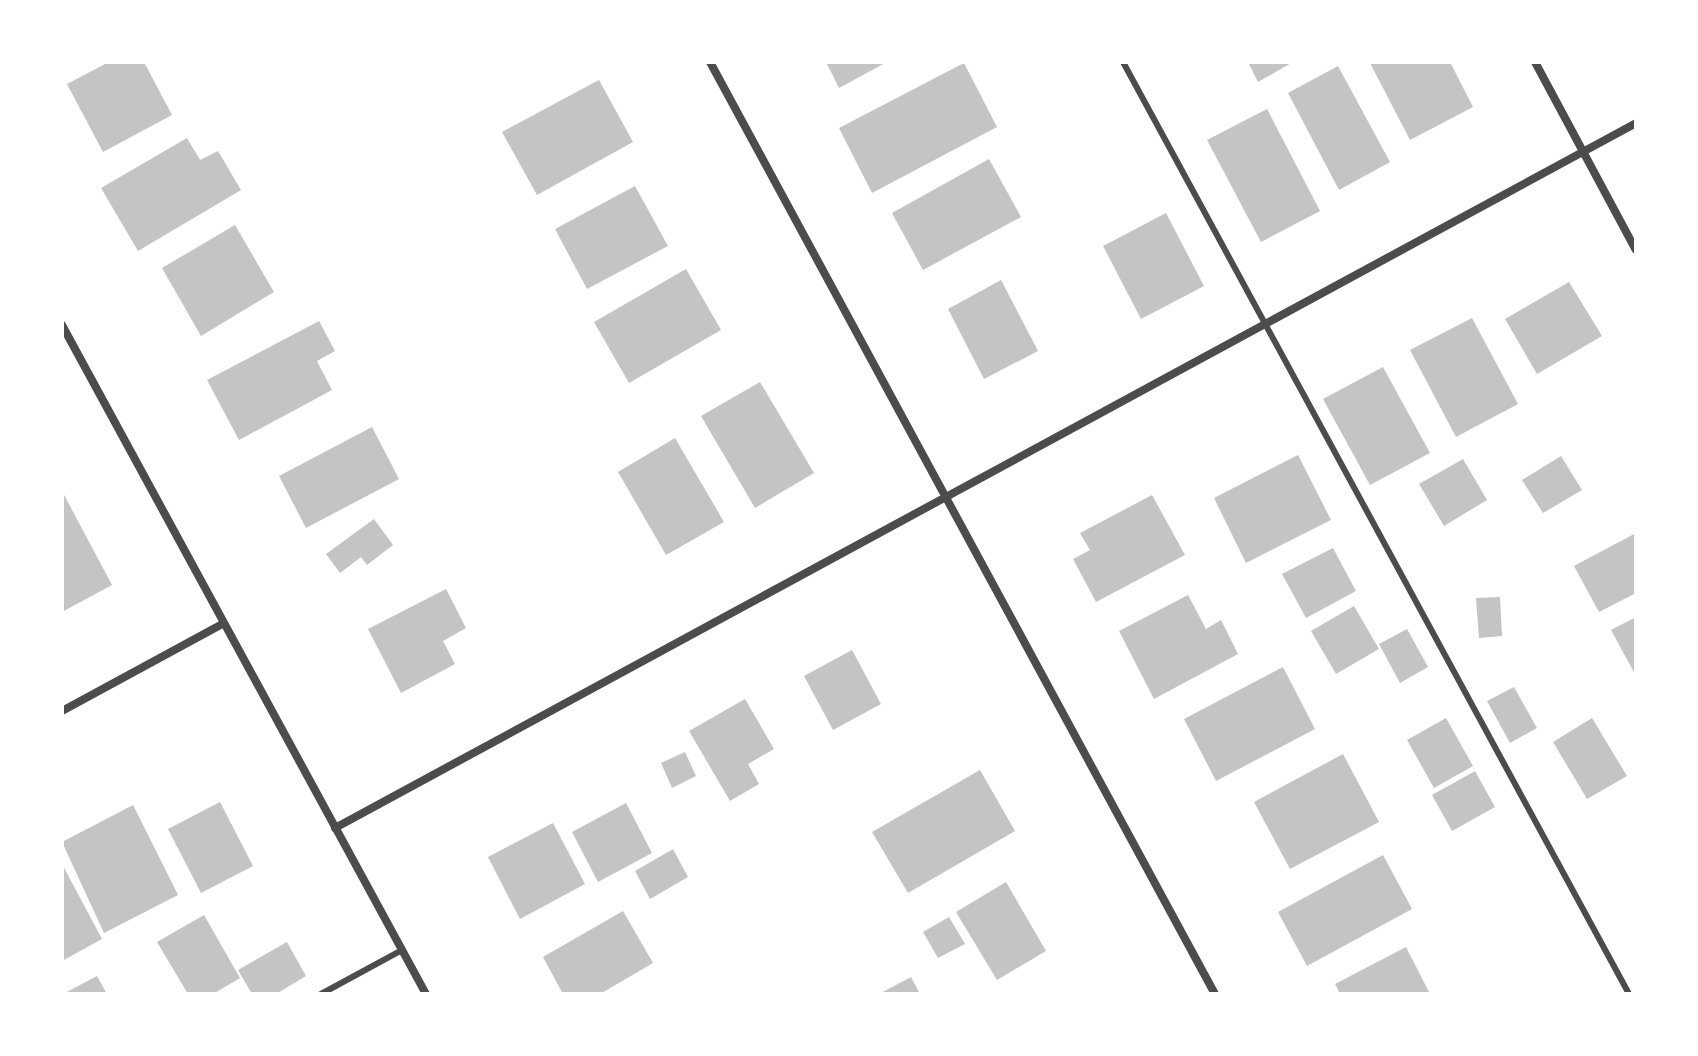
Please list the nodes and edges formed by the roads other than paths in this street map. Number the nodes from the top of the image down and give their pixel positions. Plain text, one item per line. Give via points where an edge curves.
1 (710, 62) edge
2 (1123, 62) edge
3 (1535, 62) edge
4 (1636, 123) edge
5 (1583, 151) junction
6 (1636, 250) edge
7 (1265, 324) junction
8 (62, 325) edge
9 (945, 497) junction
10 (224, 623) junction
11 (62, 711) edge
12 (335, 828) junction
13 (402, 950) junction
14 (321, 994) edge
15 (426, 994) edge
16 (1215, 994) edge
17 (1629, 994) edge

1 - 9 street
2 - 7 lane
3 - 5 street
4 - 5 street
5 - 6 street
5 - 7 street
7 - 9 street
7 - 17 lane
8 - 10 street
9 - 12 street
9 - 16 street
10 - 11 street
10 - 12 street
12 - 13 street
13 - 14 lane
13 - 15 street

